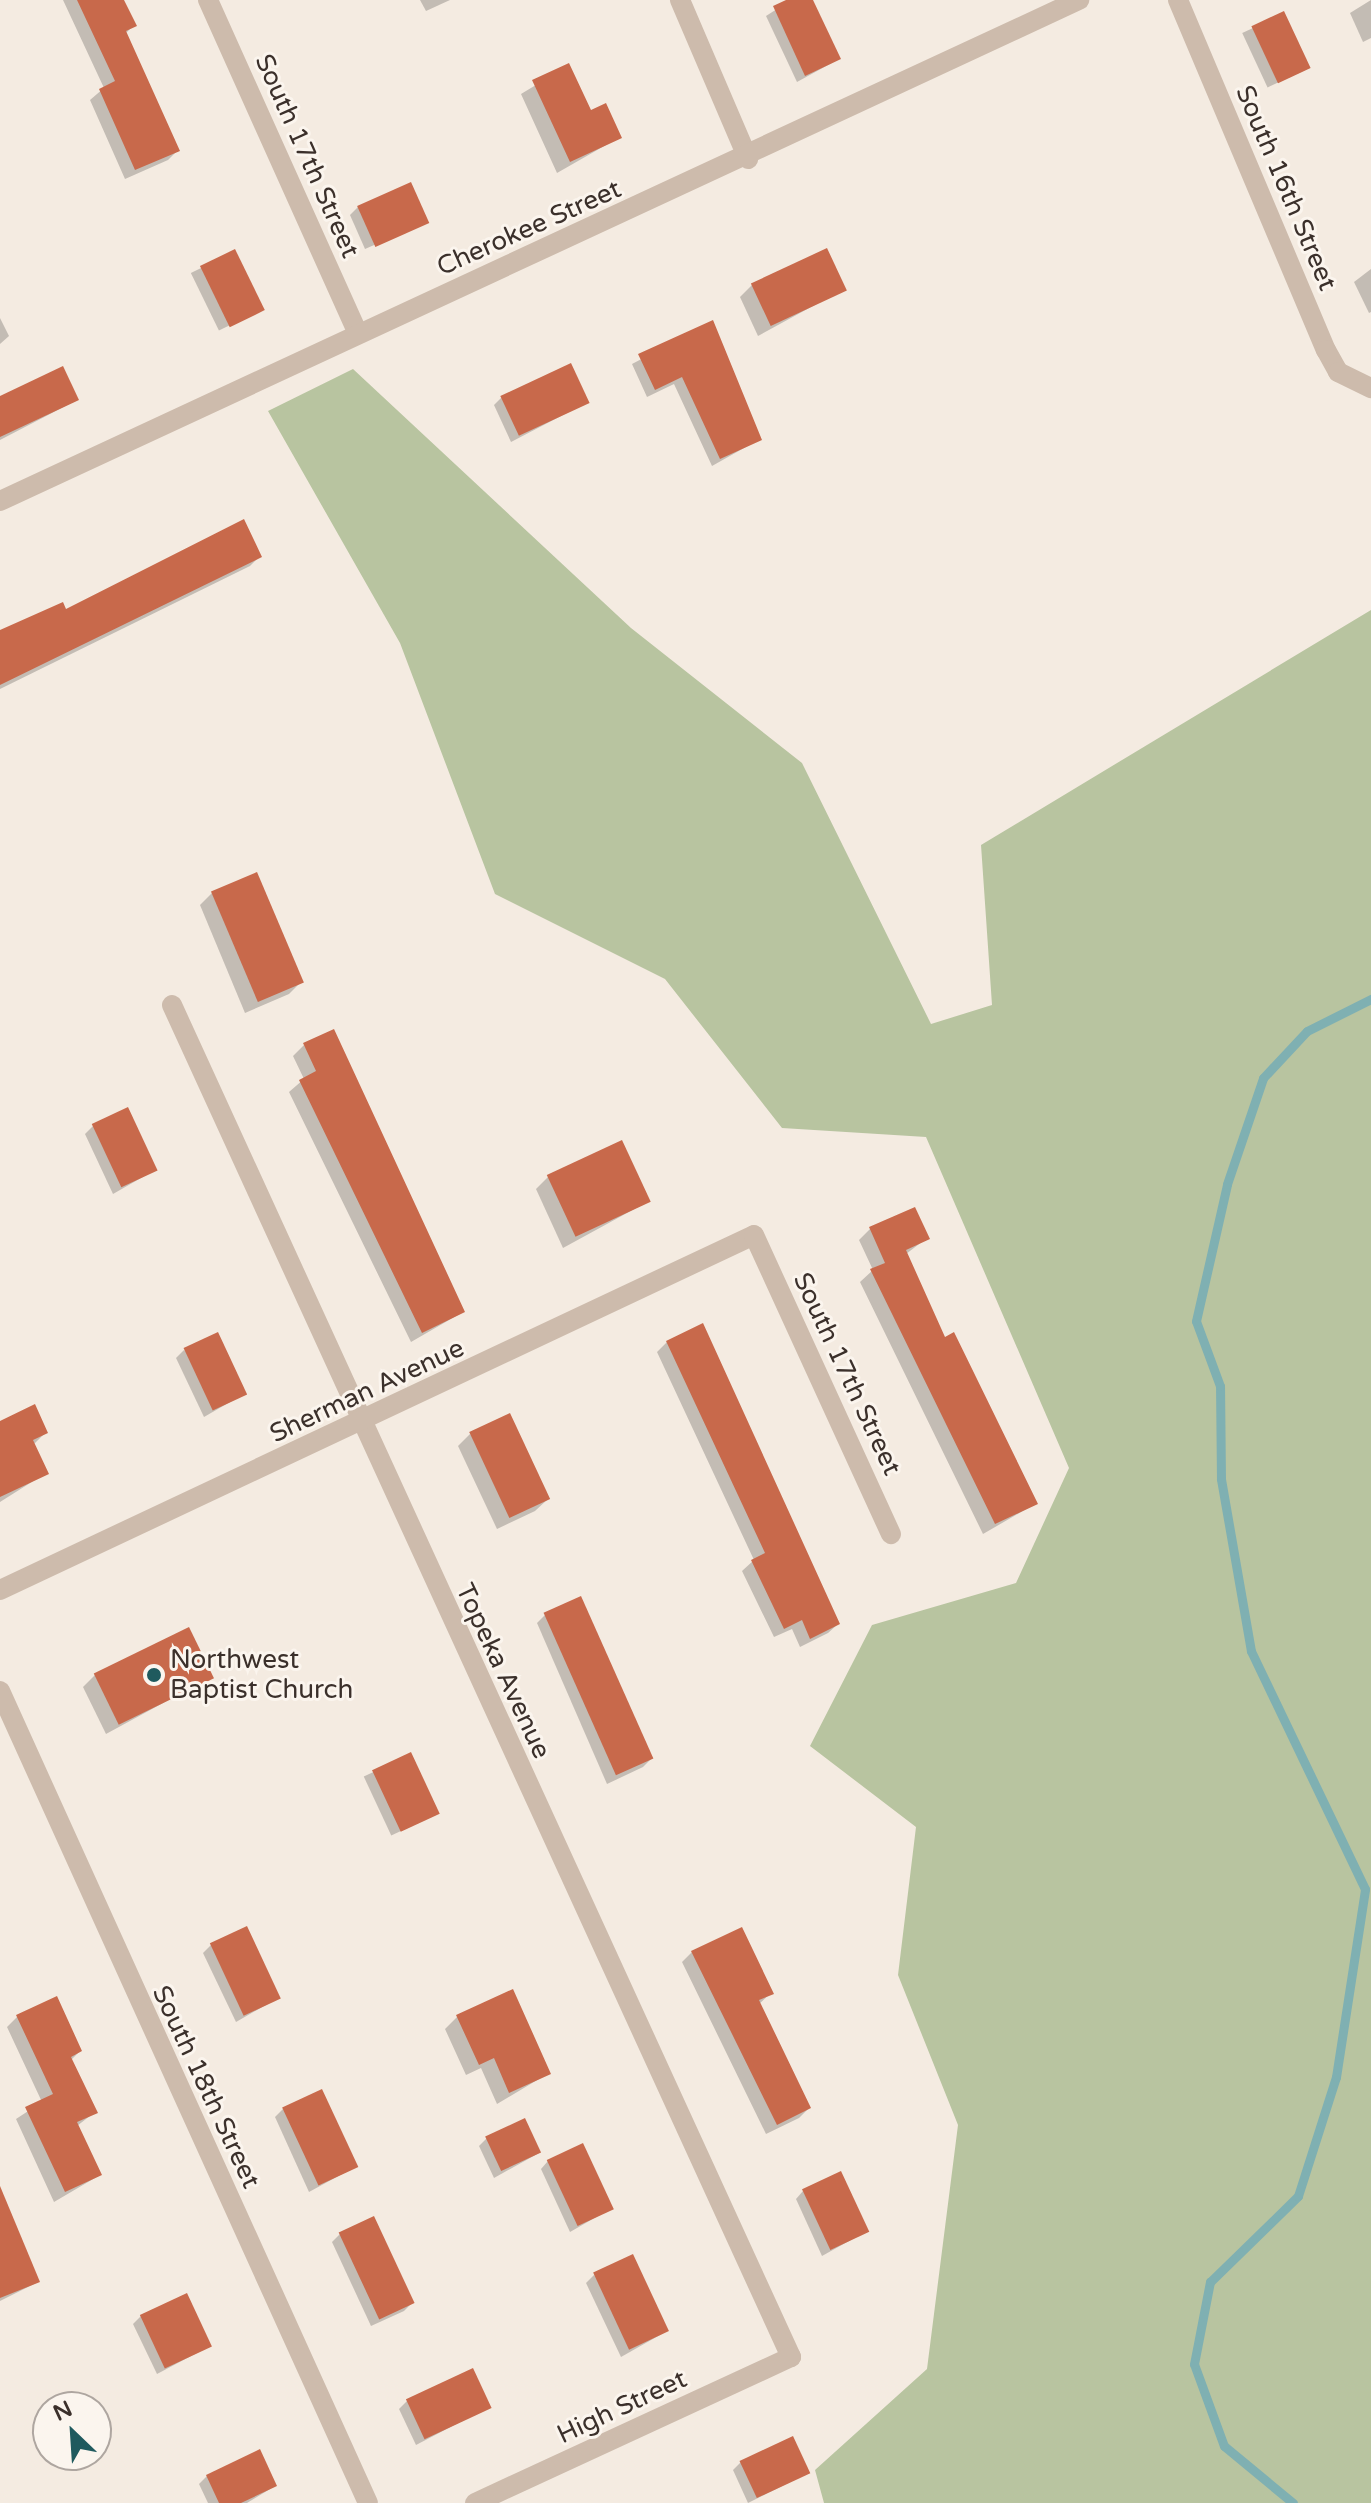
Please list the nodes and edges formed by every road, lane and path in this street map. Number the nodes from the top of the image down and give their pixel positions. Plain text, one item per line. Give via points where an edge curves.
1 (208, 0) edge
2 (680, 0) edge
3 (1079, 0) edge
4 (1178, 0) edge
5 (748, 159) junction
6 (358, 333) junction
7 (1365, 387) edge
8 (0, 501) edge
9 (172, 1005) dead end
10 (754, 1235) joint
11 (361, 1424) junction
12 (891, 1534) dead end
13 (0, 1590) edge
14 (0, 1691) edge
15 (791, 2357) joint
16 (368, 2503) edge
17 (475, 2503) edge

1 - 6 street, South 17th Street
2 - 5 street
3 - 5 street, Cherokee Street
4 - 7 street, South 16th Street via 1326,350 1338,372
5 - 6 street, Cherokee Street
6 - 8 street, Cherokee Street
9 - 11 street, Topeka Avenue
10 - 11 street, Sherman Avenue
10 - 12 street, South 17th Street
11 - 13 street, Sherman Avenue
11 - 15 street, Topeka Avenue
14 - 16 street, South 18th Street
15 - 17 street, High Street

